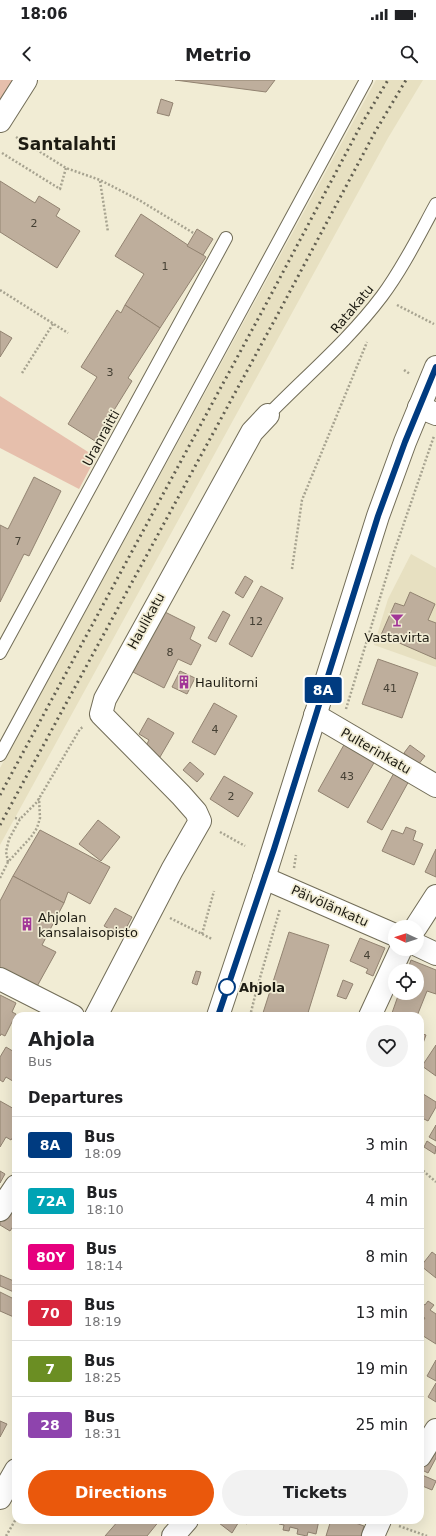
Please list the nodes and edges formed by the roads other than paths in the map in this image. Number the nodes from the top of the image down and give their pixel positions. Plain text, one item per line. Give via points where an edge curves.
1 (26, 80) edge
2 (366, 80) edge
3 (5, 127) edge
4 (436, 204) edge
5 (226, 238) dead end
6 (436, 367) edge
7 (428, 411) edge
8 (268, 415) joint
9 (0, 653) edge
10 (315, 716) junction
11 (0, 755) edge
12 (436, 786) edge
13 (264, 878) junction
14 (436, 896) edge
15 (421, 920) edge
16 (388, 932) edge
17 (424, 948) edge
18 (436, 954) edge
19 (398, 956) edge
20 (0, 980) edge
21 (65, 1012) edge
22 (98, 1012) edge
23 (219, 1012) edge
24 (372, 1012) edge
25 (12, 1192) edge
26 (0, 1210) edge
27 (436, 1430) edge
28 (424, 1450) edge
29 (12, 1477) edge
30 (0, 1498) edge
31 (184, 1524) edge
32 (388, 1524) edge
33 (173, 1536) edge
34 (373, 1536) edge

1 - 3 street
2 - 11 lane
4 - 8 lane, Ratakatu via 382,296 338,346
5 - 9 lane, Uranraitti
6 - 7 street
7 - 10 street via 378,516
8 - 22 street, Haulikatu via 252,432 105,699 102,714 198,817
10 - 12 street, Pulterinkatu
10 - 13 street
13 - 16 street, Päivölänkatu
13 - 23 street
14 - 15 street
17 - 18 street
19 - 24 street
20 - 21 street
25 - 26 street
27 - 28 street
29 - 30 street
31 - 33 street
32 - 34 street

